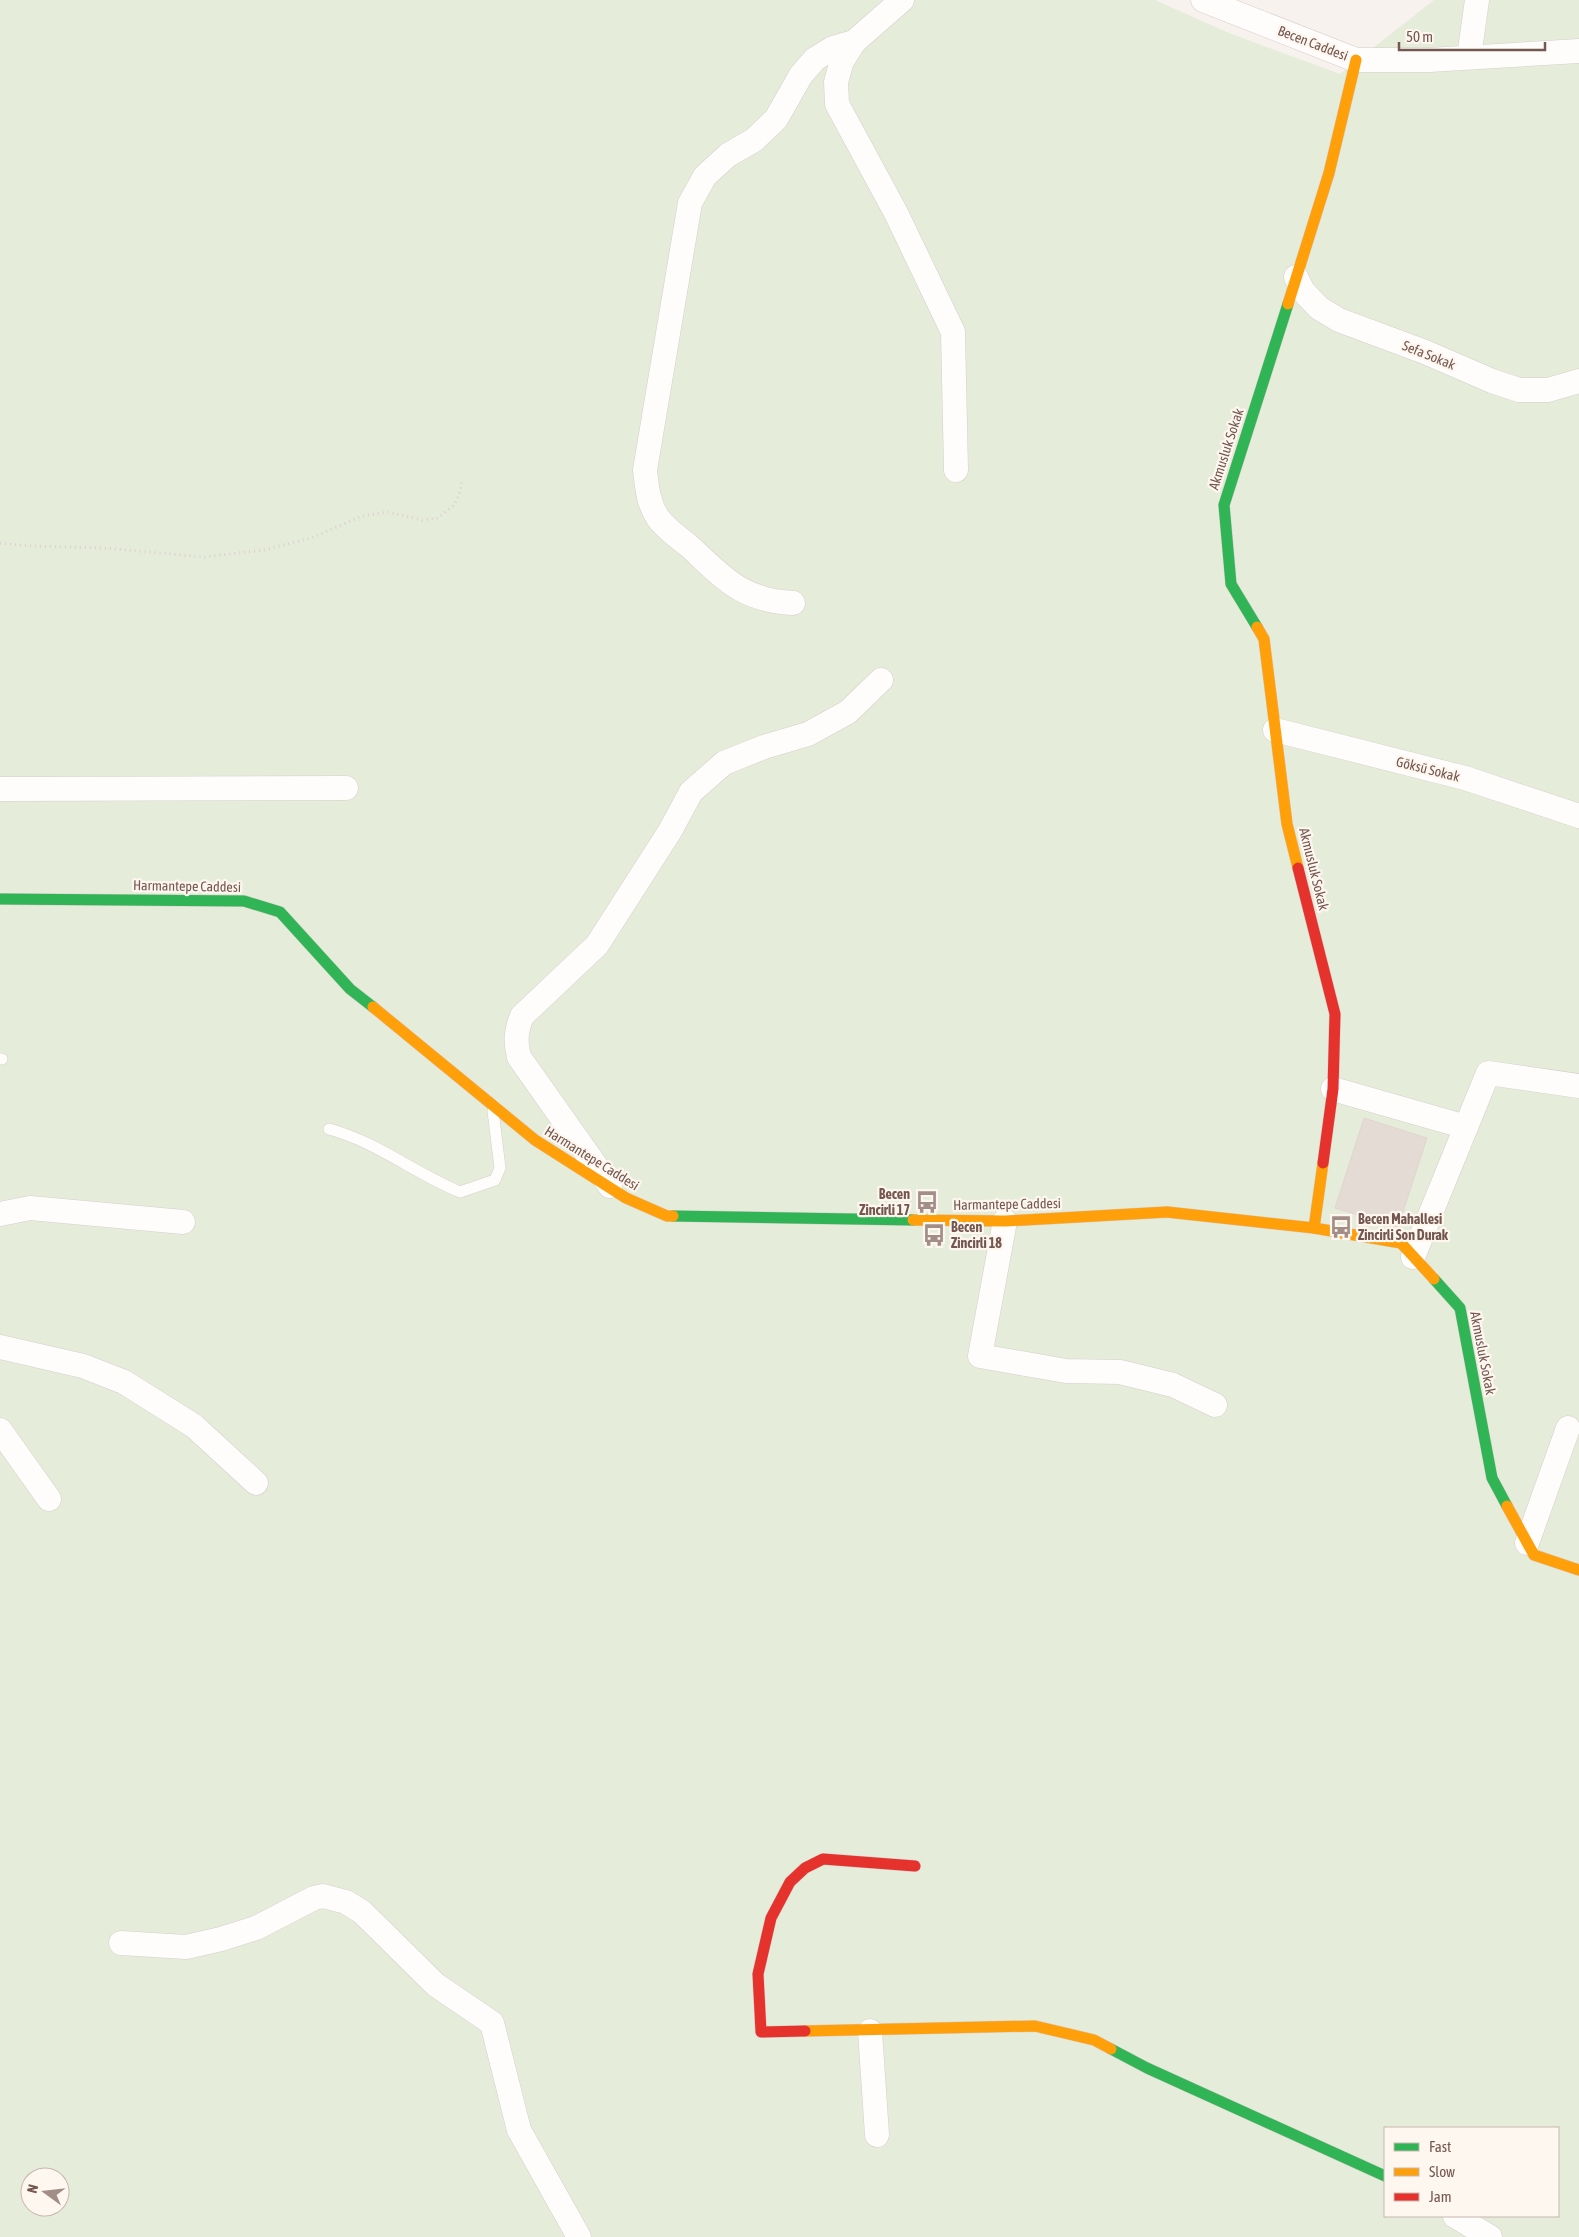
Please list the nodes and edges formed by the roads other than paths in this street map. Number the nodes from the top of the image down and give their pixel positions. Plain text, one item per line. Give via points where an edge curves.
1 (902, 0) edge
2 (1203, 0) edge
3 (1477, 0) edge
4 (854, 42) junction
5 (1579, 51) edge
6 (1469, 57) junction
7 (1356, 60) junction
8 (1296, 277) junction
9 (1579, 381) edge
10 (956, 470) dead end
11 (793, 603) dead end
12 (881, 680) dead end
13 (1275, 730) junction
14 (346, 788) dead end
15 (0, 789) edge
16 (1579, 816) edge
17 (0, 899) edge
18 (1579, 1086) edge
19 (1333, 1089) junction
20 (493, 1106) junction
21 (1466, 1127) junction
22 (329, 1129) dead end
23 (612, 1189) junction
24 (0, 1214) edge
25 (1005, 1221) junction
26 (183, 1222) dead end
27 (1314, 1228) junction
28 (1413, 1257) junction
29 (0, 1347) edge
30 (1215, 1405) dead end
31 (1568, 1428) dead end
32 (0, 1430) edge
33 (256, 1483) dead end
34 (49, 1499) dead end
35 (1527, 1543) junction
36 (1579, 1570) edge
37 (915, 1866) dead end
38 (121, 1943) dead end
39 (870, 2031) junction
40 (877, 2135) dead end
41 (1384, 2176) edge
42 (1457, 2217) edge
43 (579, 2237) edge
44 (1490, 2237) edge

1 - 4 street
2 - 7 street, Becen Caddesi
3 - 6 street
4 - 10 street via 836,82 837,104 896,212 953,332
4 - 11 street via 833,48 815,59 801,75 776,119 754,140 728,154 705,176 690,204 645,470 647,496 658,519 732,585 758,598
5 - 6 street, Becen Caddesi
6 - 7 street, Becen Caddesi
7 - 8 street, Akmusluk Sokak via 1329,173
8 - 9 street, Sefa Sokak via 1303,292 1319,308 1339,320 1492,381 1520,390 1548,390
8 - 13 street, Akmusluk Sokak via 1224,504 1231,584 1264,639
12 - 23 street via 848,712 808,734 724,763 691,792 670,831 597,945 522,1016 516,1029 519,1057
13 - 16 street, Göksü Sokak via 1465,778
13 - 19 street, Akmusluk Sokak via 1287,824 1335,1014
14 - 15 street
17 - 20 street, Harmantepe Caddesi via 244,901 280,912 350,989
18 - 21 street via 1488,1073
19 - 21 street
19 - 27 street, Akmusluk Sokak
20 - 22 lane via 500,1168 495,1180 460,1192 434,1181 366,1141
20 - 23 street, Harmantepe Caddesi via 535,1140
21 - 28 street
23 - 25 street, Harmantepe Caddesi via 667,1216
24 - 26 street via 30,1208
25 - 27 street, Harmantepe Caddesi via 1167,1212
25 - 30 street via 980,1356 1066,1371 1120,1372 1173,1385
27 - 28 street, Akmusluk Sokak via 1400,1243
28 - 35 street, Akmusluk Sokak via 1460,1308 1492,1478
29 - 33 street via 83,1366 124,1382 194,1426
31 - 35 street
32 - 34 street
35 - 36 street, Akmusluk Sokak via 1534,1555
37 - 39 street via 823,1859 805,1868 790,1882 772,1918 758,1974 761,2032
38 - 43 street via 186,1947 221,1939 256,1928 300,1904 323,1896 346,1902 362,1912 436,1985 492,2023 519,2130
39 - 40 street
39 - 41 street via 1036,2026 1094,2040 1156,2072
42 - 44 street

